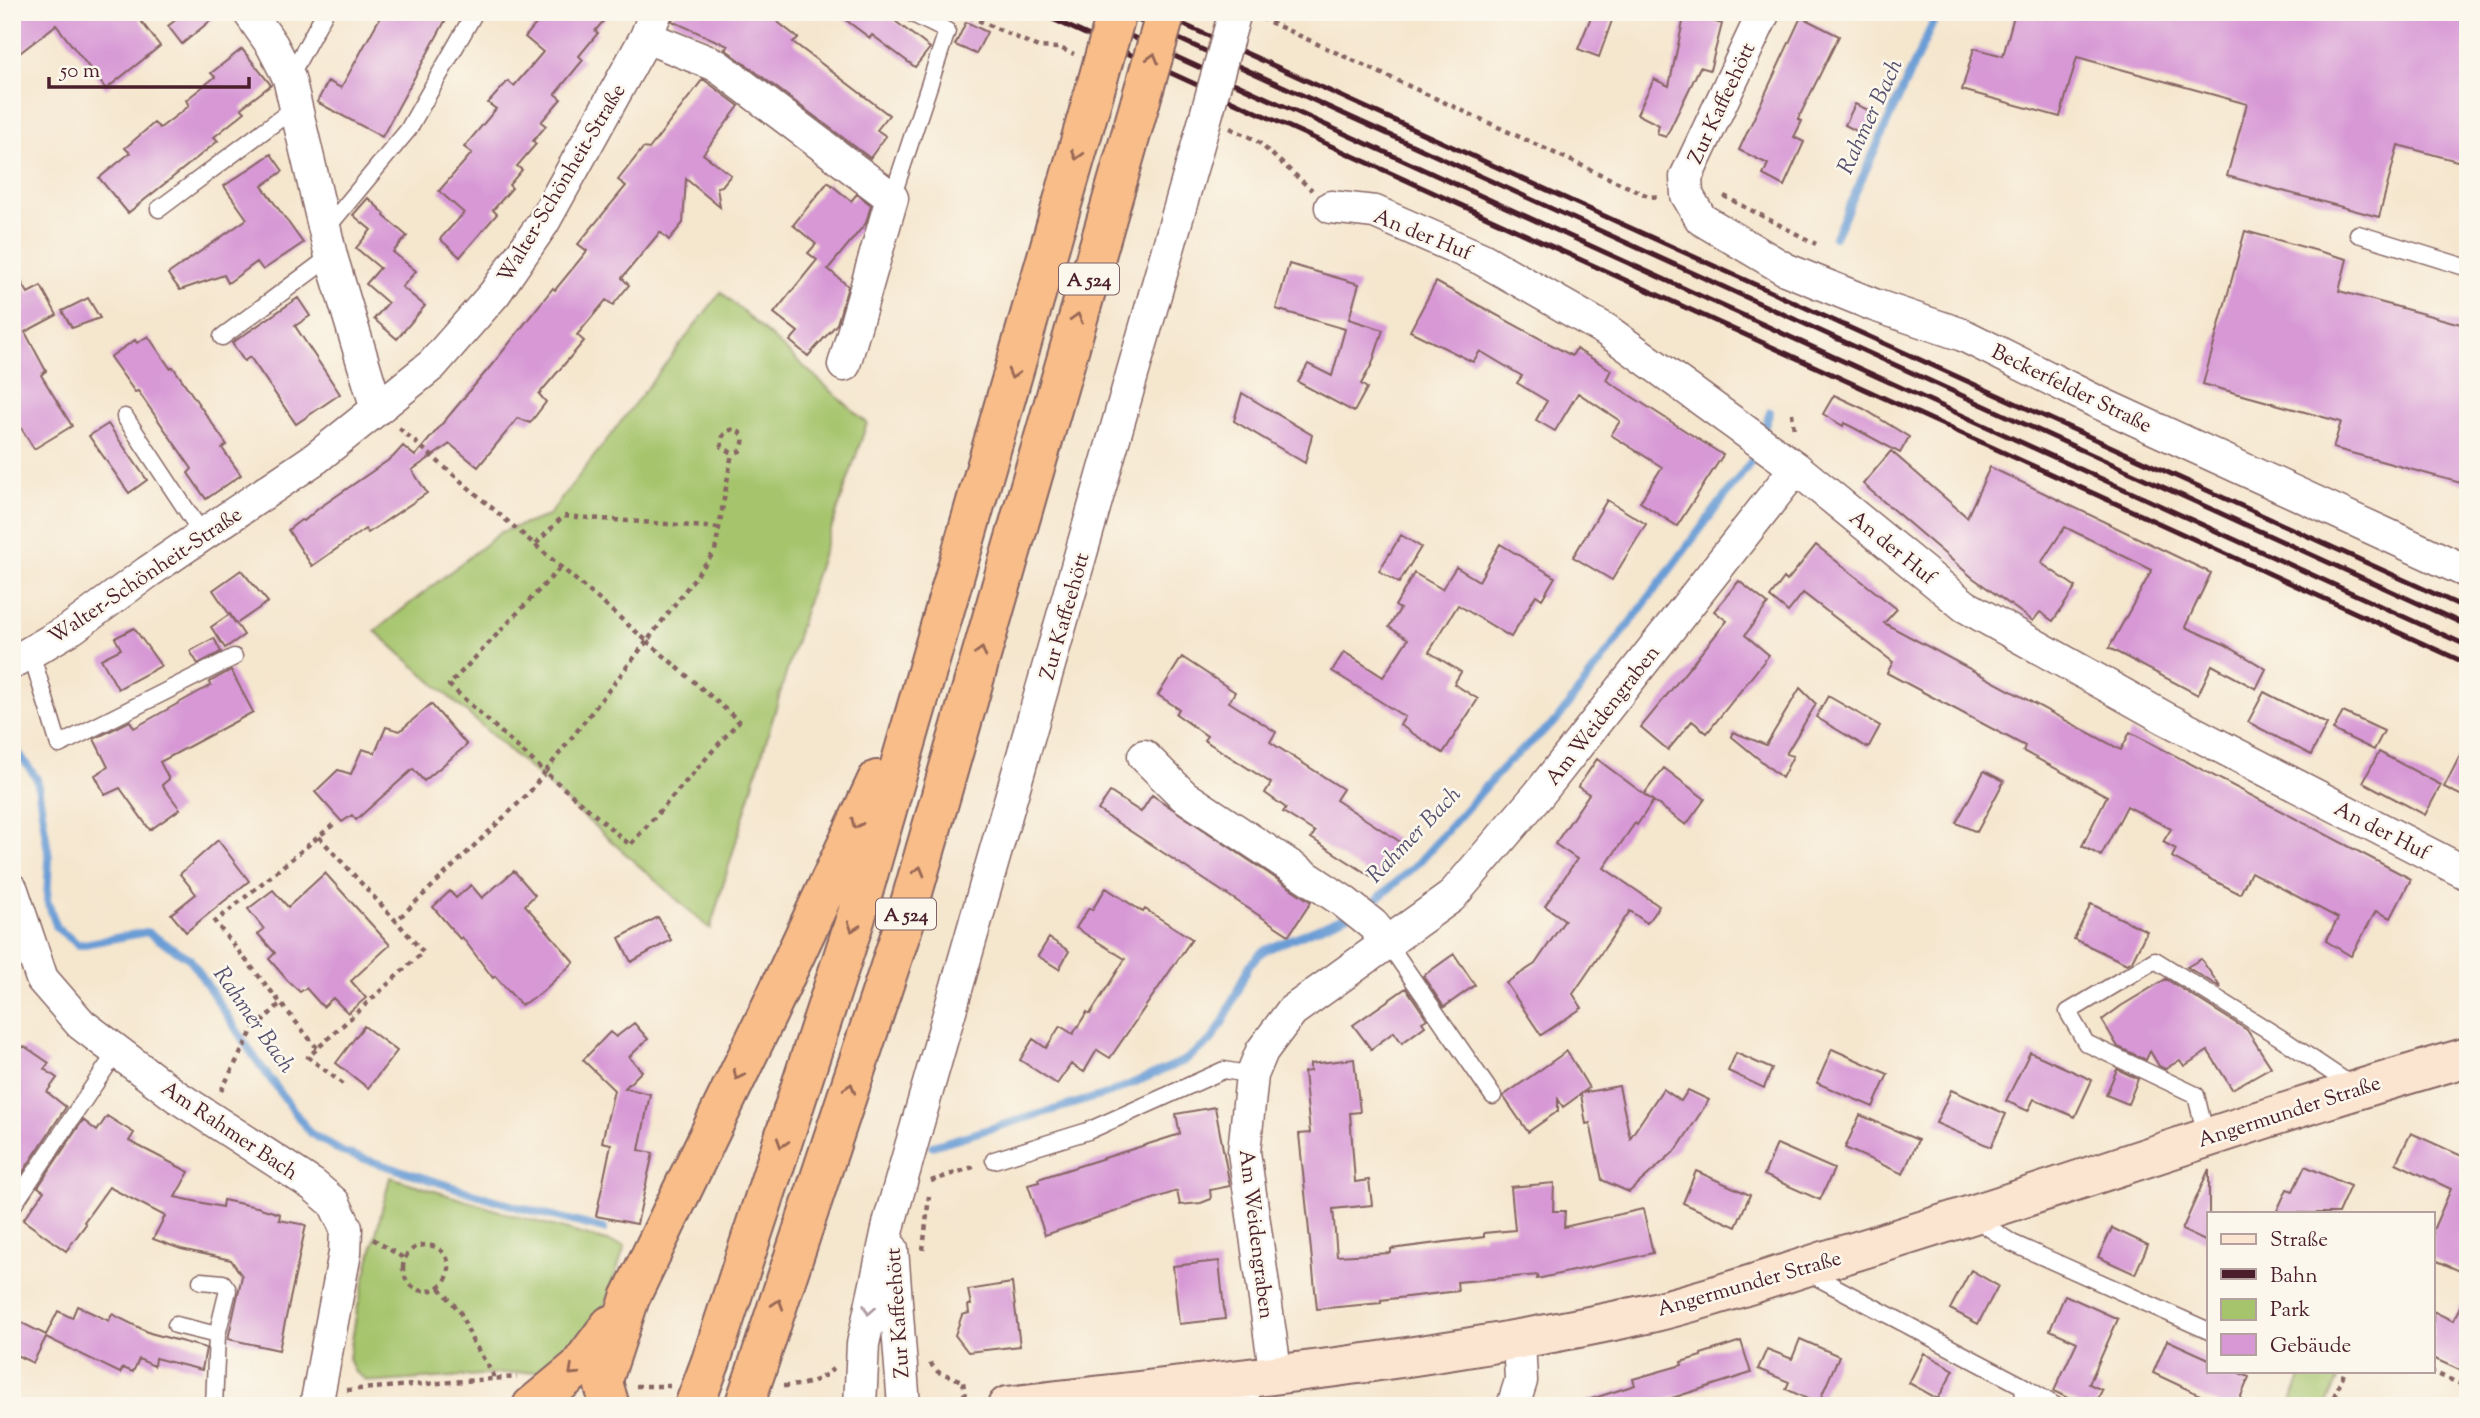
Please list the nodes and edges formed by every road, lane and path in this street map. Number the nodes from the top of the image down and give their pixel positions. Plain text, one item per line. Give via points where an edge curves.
1 (249, 12) edge
2 (325, 12) edge
3 (475, 12) edge
4 (909, 12) edge
5 (1117, 12) edge
6 (1166, 12) edge
7 (1764, 12) edge
8 (1247, 14) edge
9 (651, 25) edge
10 (293, 92) junction
11 (1686, 186) junction
12 (892, 198) junction
13 (1331, 207) dead end
14 (159, 209) dead end
15 (2358, 234) dead end
16 (329, 243) junction
17 (1816, 244) dead end
18 (2468, 268) edge
19 (222, 337) dead end
20 (844, 366) dead end
21 (377, 409) junction
22 (125, 417) dead end
23 (732, 453) junction
24 (1785, 460) junction
25 (719, 528) junction
26 (203, 535) junction
27 (536, 545) junction
28 (562, 566) junction
29 (2468, 572) edge
30 (647, 641) junction
31 (234, 657) dead end
32 (20, 659) edge
33 (927, 673) junction
34 (1144, 756) dead end
35 (545, 772) junction
36 (334, 824) dead end
37 (319, 837) junction
38 (2468, 874) edge
39 (12, 890) edge
40 (396, 921) junction
41 (1380, 933) junction
42 (281, 1003) junction
43 (317, 1048) junction
44 (117, 1051) junction
45 (2468, 1057) edge
46 (1252, 1075) junction
47 (343, 1084) dead end
48 (2356, 1089) junction
49 (1493, 1096) dead end
50 (208, 1117) junction
51 (2206, 1137) junction
52 (994, 1160) joint
53 (12, 1207) edge
54 (1972, 1217) junction
55 (890, 1220) junction
56 (921, 1261) dead end
57 (1800, 1269) junction
58 (201, 1281) dead end
59 (440, 1288) junction
60 (630, 1298) junction
61 (176, 1325) dead end
62 (2207, 1330) edge
63 (217, 1335) junction
64 (1519, 1339) junction
65 (922, 1355) dead end
66 (2345, 1372) edge
67 (2432, 1372) edge
68 (493, 1379) dead end
69 (1254, 1386) edge
70 (2023, 1386) junction
71 (2468, 1387) edge
72 (1141, 1398) edge
73 (214, 1406) edge
74 (316, 1406) edge
75 (532, 1406) edge
76 (610, 1406) edge
77 (694, 1406) edge
78 (744, 1406) edge
79 (860, 1406) edge
80 (904, 1406) edge
81 (966, 1406) edge
82 (1007, 1406) edge
83 (1513, 1406) edge
84 (2021, 1406) edge
85 (2056, 1406) edge
86 (2330, 1406) edge

1 - 10 street via 272,45
2 - 10 lane
3 - 16 lane via 408,130
4 - 12 lane via 947,31
5 -> 33 highway, A 524, bridge
78 -> 6 highway, A 524, bridge via 904,924
7 - 11 street, Zur Kaffeehött
8 - 11 path via 1650,197
8 - 55 street, Zur Kaffeehött, bridge via 1201,134
9 - 12 street, Walter-Schönheit-Straße via 716,65
9 - 21 street, Walter-Schönheit-Straße via 542,223 495,293 432,365
10 - 14 lane
10 - 16 street
11 - 17 path
11 - 29 street, Beckerfelder Straße via 1701,219 1785,270 1964,335 2095,401
12 - 20 street
13 - 24 street, An der Huf via 1375,212 1482,258 1606,330
15 - 18 lane
16 - 19 lane
16 - 21 street
21 - 26 street, Walter-Schönheit-Straße via 316,458
21 - 27 path
22 - 26 lane
23 - 23 path via 722,447 721,439 730,429 743,436 744,444
23 - 25 path
24 - 38 street, An der Huf via 1965,606 2165,718
24 - 41 street, Am Weidengraben via 1539,794 1451,897
25 - 27 path via 563,516
25 - 30 path via 715,551
26 - 32 street, Walter-Schönheit-Straße via 72,628
27 - 28 path
28 - 30 path
28 - 35 path via 449,685
30 - 35 path
30 - 35 path via 739,721 630,845
31 - 32 lane via 60,745
33 -> 60 highway
33 -> 77 highway, A 524, bridge via 856,917
34 - 41 street via 1184,796 1343,901
35 - 40 path via 529,793
36 - 37 path
37 - 40 path
37 - 42 path via 215,922
39 - 44 street, Am Rahmer Bach via 42,979 81,1024
40 - 43 path via 423,952
41 - 46 street, Am Weidengraben via 1292,1011 1262,1051
41 - 49 lane
42 - 43 path
42 - 50 path via 252,1031
43 - 47 path via 308,1057
44 - 50 street, Am Rahmer Bach
44 - 53 lane
45 - 48 main road, Angermunder Straße
46 - 52 lane via 1224,1070 1088,1131
46 - 69 street, Am Weidengraben via 1244,1152
48 - 51 main road, Angermunder Straße
48 - 51 lane via 2155,960 2068,1012 2086,1042 2196,1095
50 - 74 street, Am Rahmer Bach via 313,1185 334,1203 346,1228
51 - 54 main road, Angermunder Straße
52 - 56 path via 931,1181
54 - 57 main road, Angermunder Straße
54 - 62 lane via 2012,1243
55 -> 79 street, Zur Kaffeehött via 863,1344
55 - 80 street, Zur Kaffeehött
57 - 64 main road, Angermunder Straße via 1655,1312
57 - 70 lane
58 - 63 lane via 227,1285
59 - 59 path via 421,1291 408,1283 405,1259 419,1246 431,1245 444,1253 450,1266
59 - 68 path via 460,1312
60 -> 75 highway via 578,1368
60 - 76 highway via 604,1377
61 - 63 lane
63 - 73 lane
64 - 69 main road, Angermunder Straße
64 - 83 street via 1521,1381
65 - 81 path via 938,1372 963,1381
66 - 86 path
67 - 71 path
69 - 72 main road, Angermunder Straße
70 - 84 lane
70 - 85 lane
72 - 82 main road, Angermunder Straße

